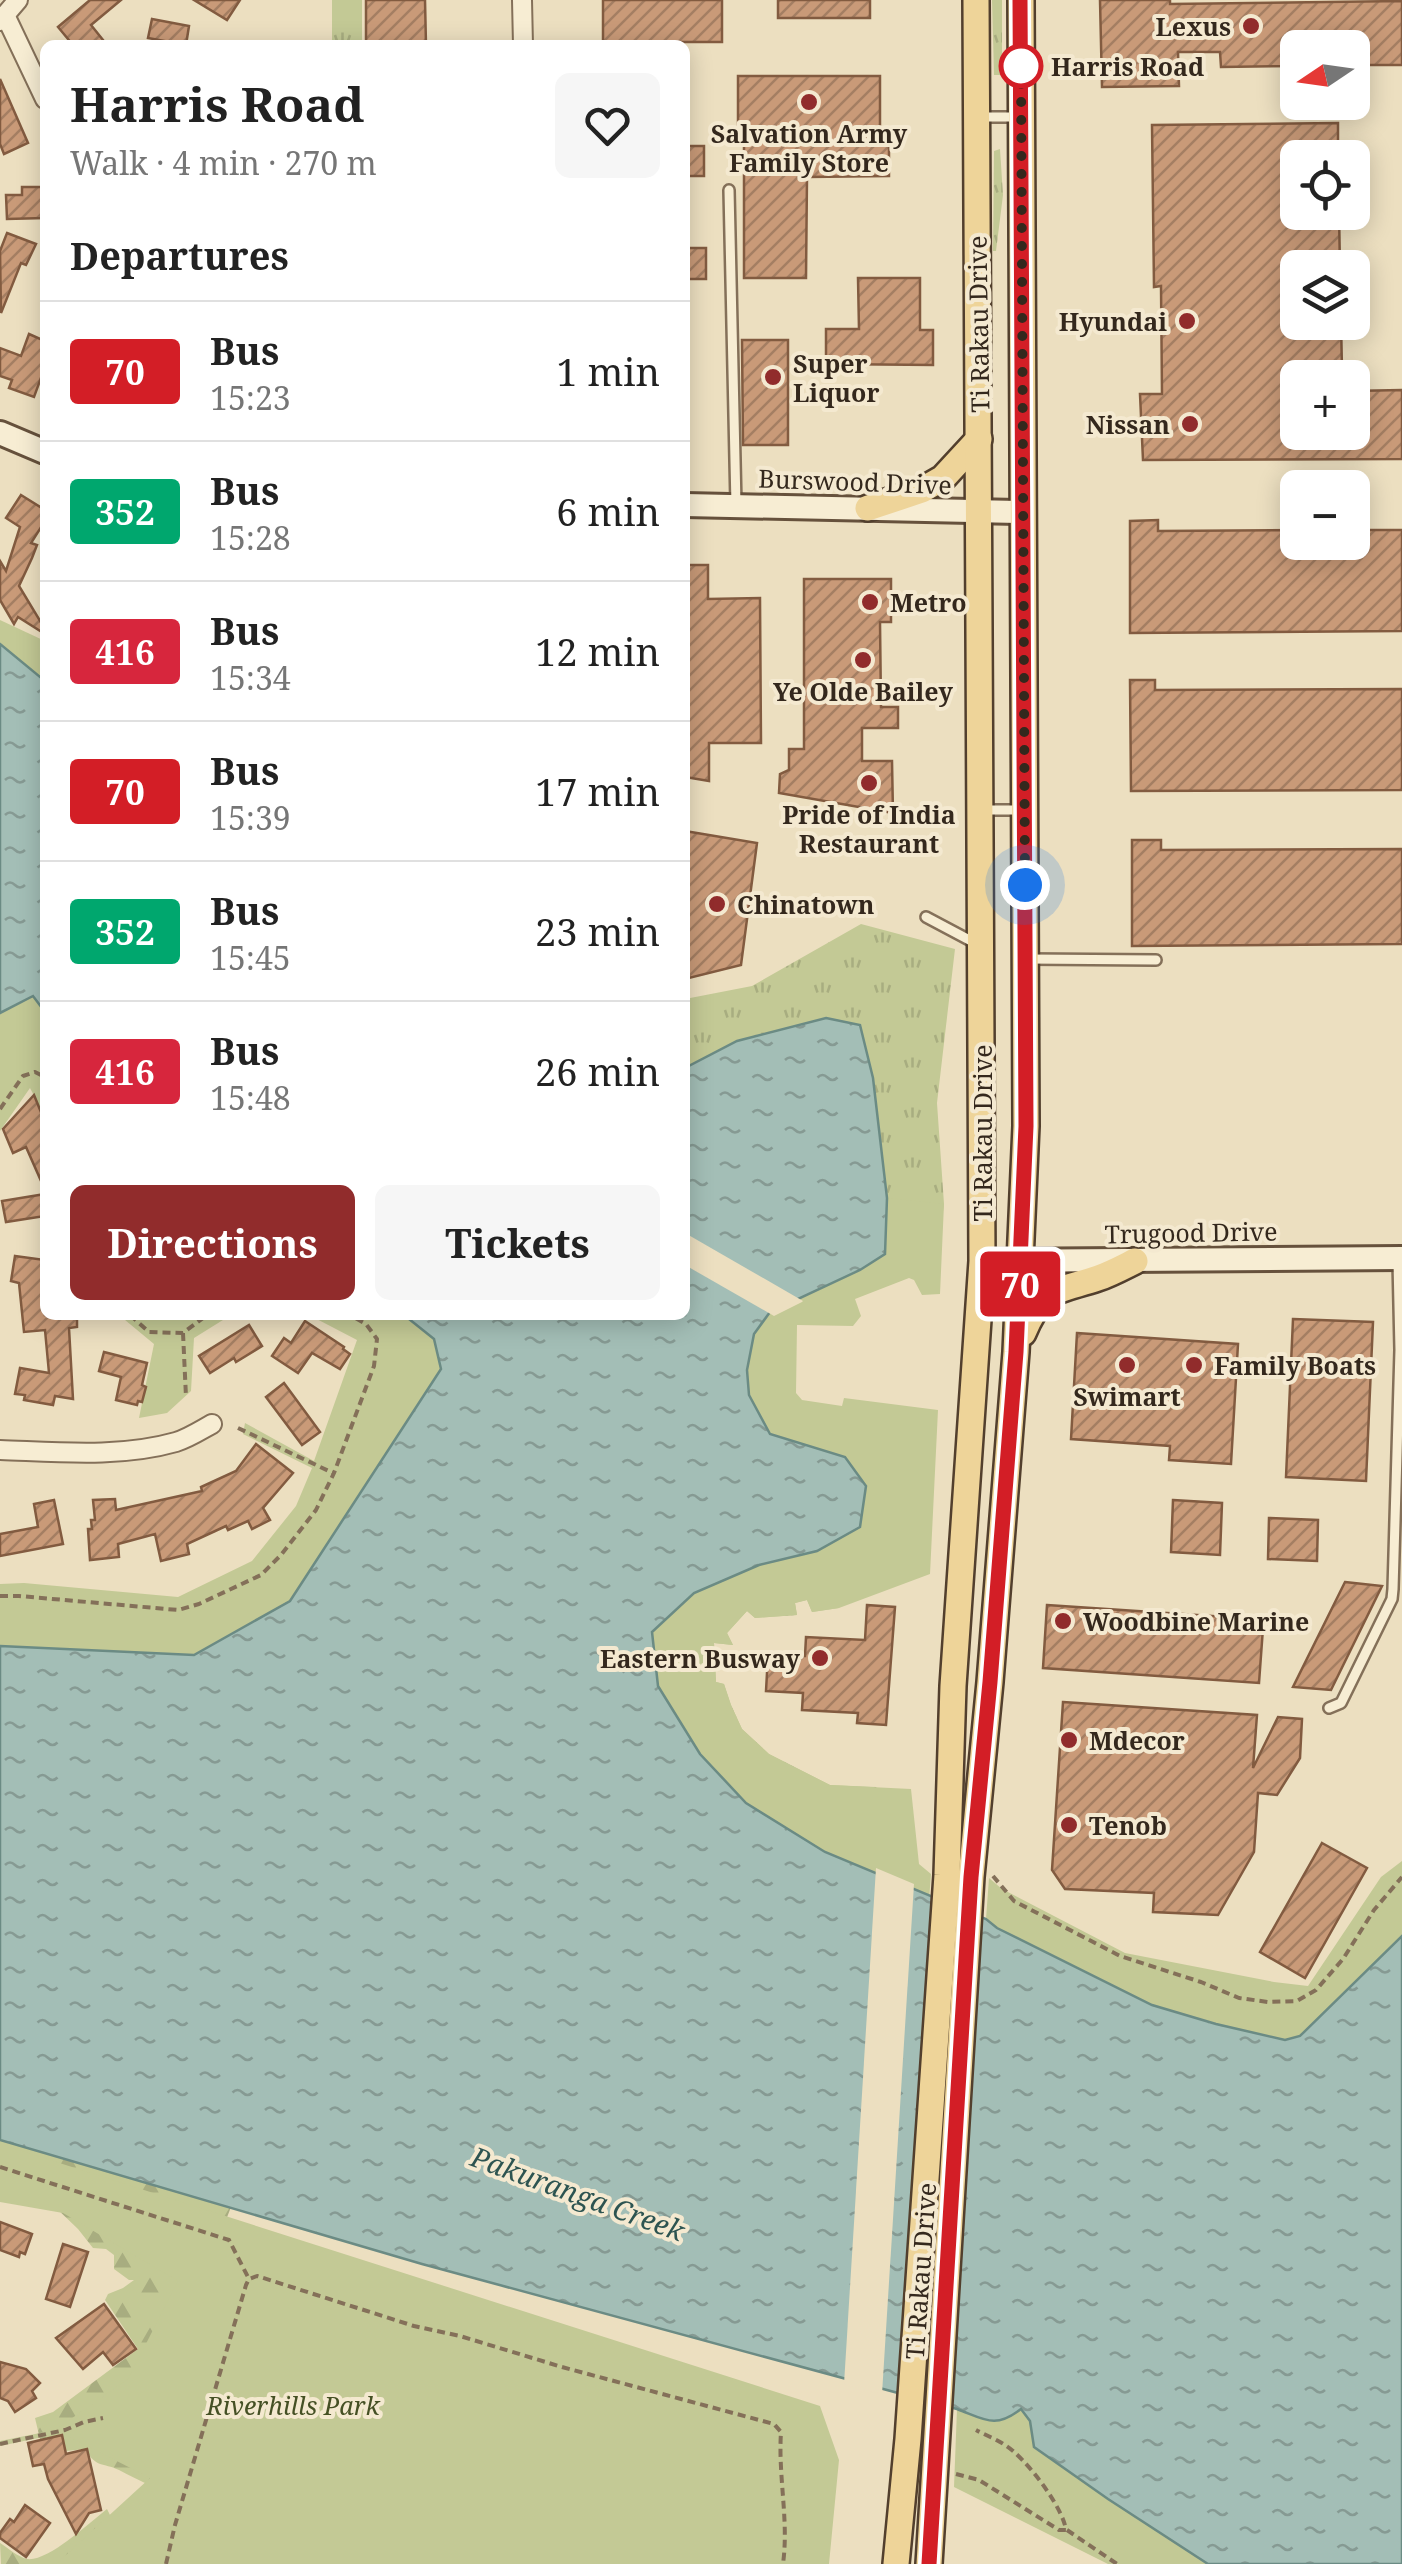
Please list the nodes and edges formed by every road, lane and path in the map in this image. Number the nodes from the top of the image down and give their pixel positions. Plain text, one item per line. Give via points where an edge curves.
1 (18, 0) edge
2 (522, 0) edge
3 (976, 0) edge
4 (1020, 0) edge
5 (3, 19) edge
6 (523, 40) edge
7 (40, 89) edge
8 (1022, 116) junction
9 (977, 117) junction
10 (729, 190) dead end
11 (0, 433) edge
12 (979, 439) junction
13 (40, 450) edge
14 (690, 505) edge
15 (736, 505) junction
16 (868, 508) junction
17 (980, 512) junction
18 (1023, 512) junction
19 (981, 810) junction
20 (1024, 810) junction
21 (926, 917) dead end
22 (982, 947) junction
23 (1026, 959) junction
24 (1156, 960) dead end
25 (40, 1075) edge
26 (0, 1108) edge
27 (1400, 1258) edge
28 (982, 1260) junction
29 (1022, 1260) junction
30 (1135, 1260) junction
31 (136, 1320) edge
32 (201, 1320) edge
33 (359, 1320) edge
34 (184, 1334) junction
35 (1016, 1352) junction
36 (186, 1397) dead end
37 (212, 1424) dead end
38 (238, 1428) dead end
39 (0, 1450) edge
40 (334, 1474) junction
41 (0, 1596) edge
42 (1329, 1708) dead end
43 (969, 1873) junction
44 (1402, 1877) edge
45 (0, 2167) edge
46 (249, 2279) junction
47 (104, 2418) dead end
48 (976, 2430) dead end
49 (0, 2444) edge
50 (951, 2472) dead end
51 (1066, 2530) junction
52 (166, 2564) edge
53 (783, 2564) edge
54 (896, 2564) edge
55 (929, 2564) edge
56 (1117, 2564) edge

1 - 5 street
2 - 6 street
3 - 9 main road, Ti Rakau Drive
4 - 8 main road, Ti Rakau Drive
5 - 7 street
8 - 9 lane
8 - 18 main road, Ti Rakau Drive
9 - 12 main road, Ti Rakau Drive
10 - 15 lane
11 - 13 main road
12 - 16 main road via 943,478
12 - 17 main road, Ti Rakau Drive
14 - 15 main road, Burswood Drive
15 - 16 main road, Burswood Drive
16 - 17 main road, Burswood Drive
17 - 18 main road, Burswood Drive
17 - 19 main road, Ti Rakau Drive
18 - 20 main road, Ti Rakau Drive
19 - 20 lane
19 - 22 main road, Ti Rakau Drive
20 - 23 main road, Ti Rakau Drive
21 - 22 lane
22 - 28 main road, Ti Rakau Drive
23 - 24 lane
23 - 29 main road, Ti Rakau Drive
25 - 26 path via 23,1076
27 - 30 main road, Trugood Drive
27 - 42 lane via 1392,1599 1341,1704
28 - 29 main road, Trugood Drive
28 - 43 main road, Ti Rakau Drive via 953,1686
29 - 30 main road, Trugood Drive
29 - 35 main road, Ti Rakau Drive
30 - 35 main road via 1047,1296 1032,1311
31 - 34 path via 150,1332
32 - 34 path
33 - 40 path via 376,1338 374,1366
34 - 36 path
35 - 43 main road, Ti Rakau Drive
37 - 39 street via 148,1448
38 - 40 path
40 - 41 path via 316,1510 261,1575 200,1604 178,1610
43 - 44 path via 1120,1956 1268,2002 1296,2001 1316,1990
43 - 54 main road, Ti Rakau Drive
43 - 55 main road, Ti Rakau Drive
45 - 46 path via 228,2240
46 - 52 path
46 - 53 path via 257,2276 774,2424 781,2432
47 - 49 path
48 - 51 path via 1008,2446 1028,2466
50 - 51 path via 979,2480
51 - 56 path

